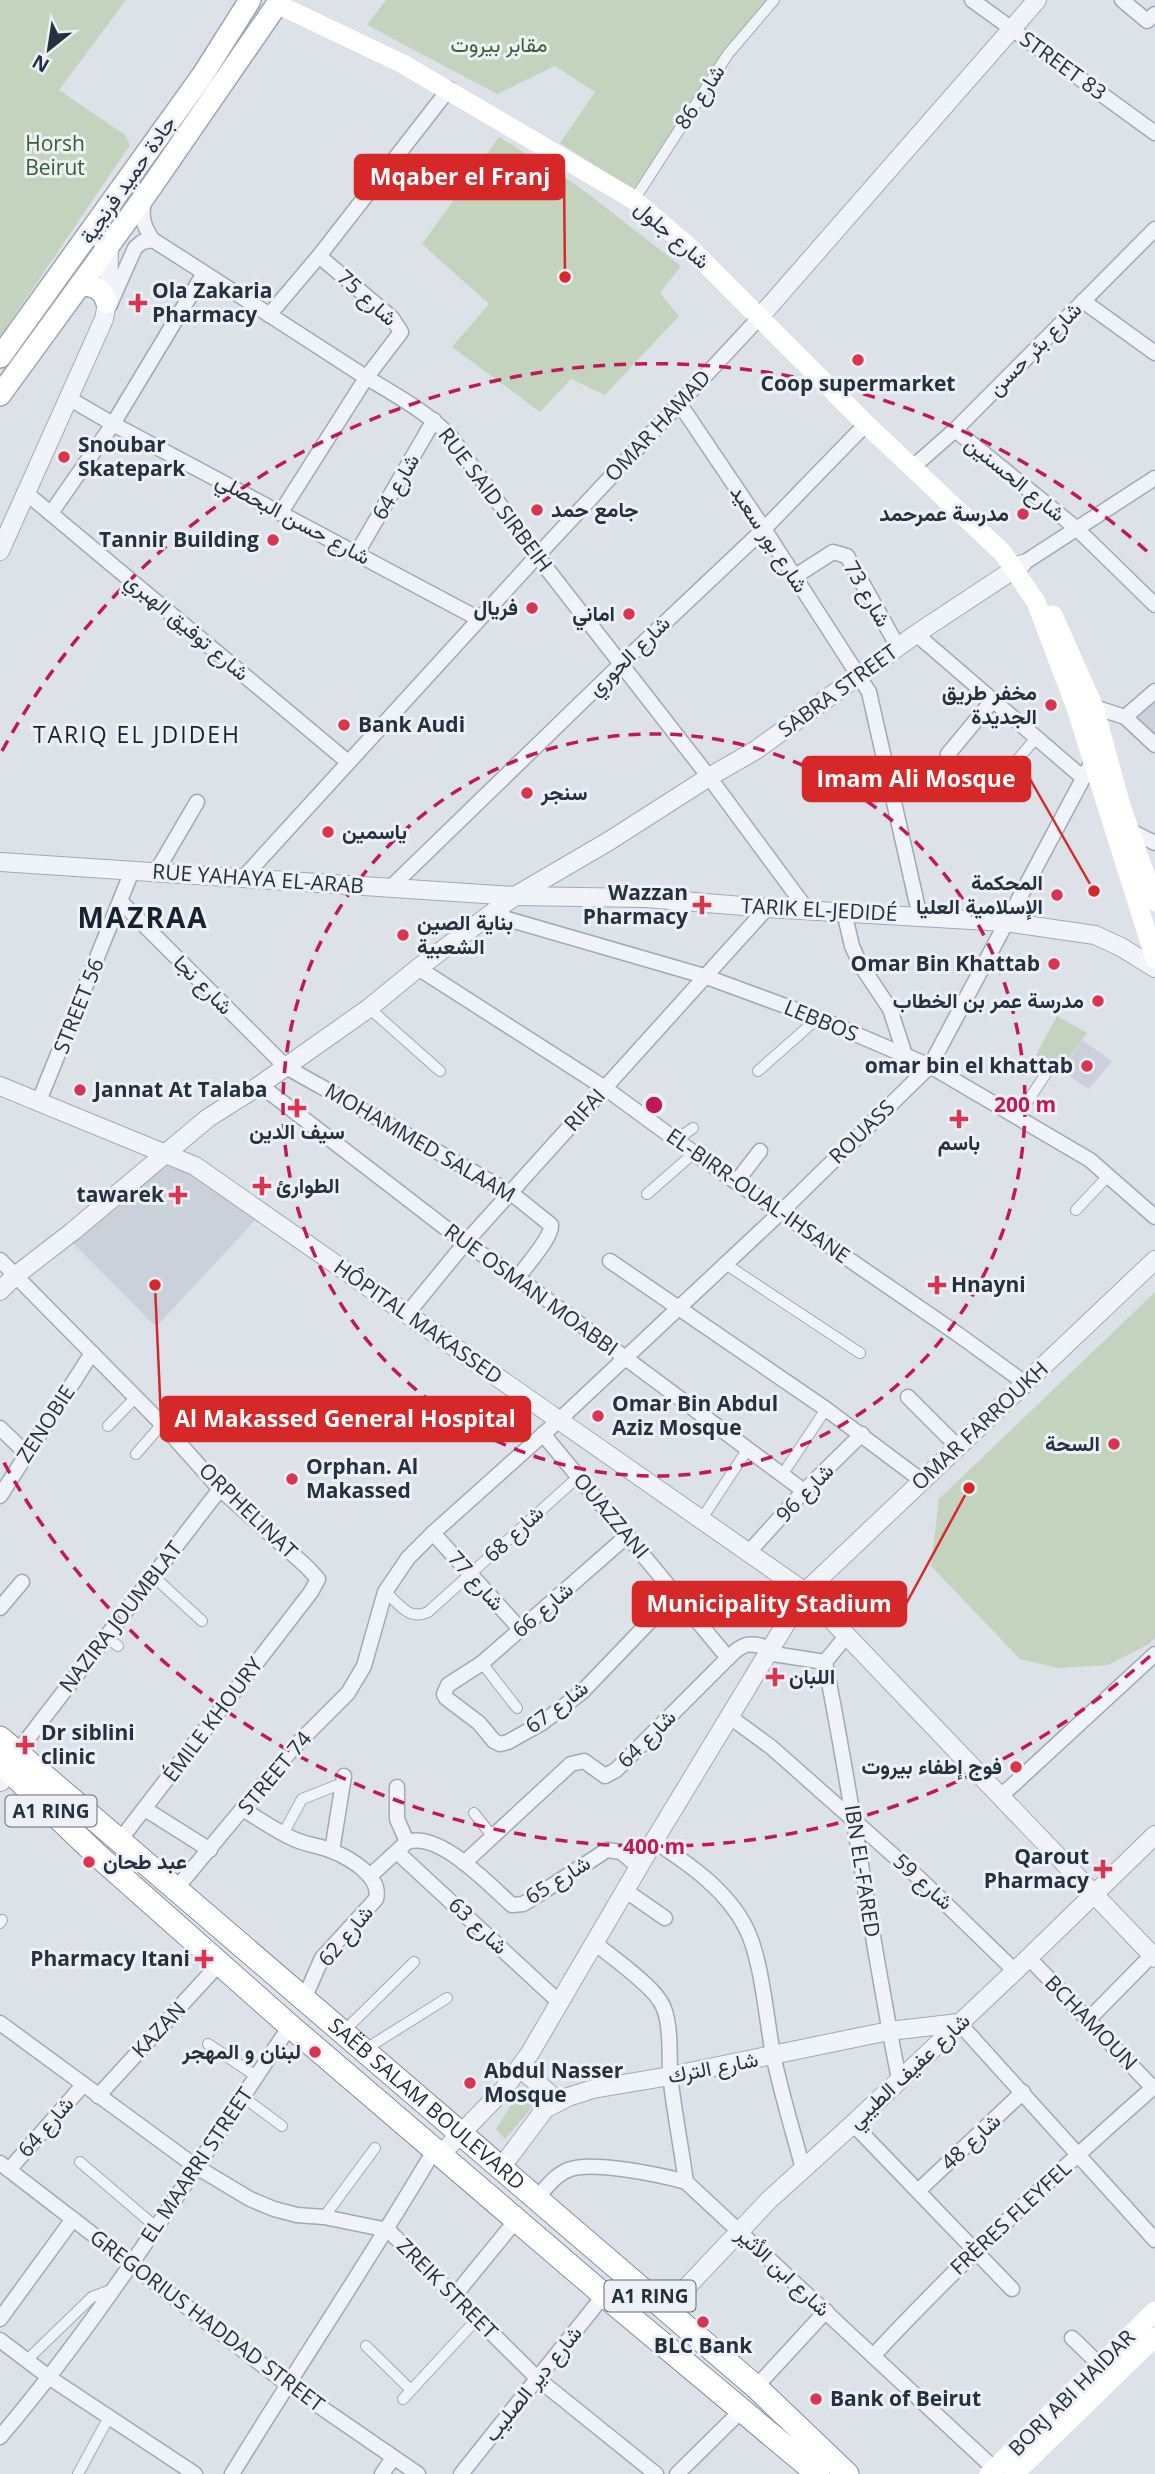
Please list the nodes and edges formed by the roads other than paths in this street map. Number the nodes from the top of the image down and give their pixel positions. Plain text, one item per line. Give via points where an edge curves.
1 (250, 0) edge
2 (774, 0) edge
3 (972, 0) edge
4 (1037, 0) edge
5 (1122, 0) edge
6 (279, 2) edge
7 (1155, 14) edge
8 (1012, 29) junction
9 (449, 89) junction
10 (1155, 133) edge
11 (147, 193) junction
12 (634, 200) junction
13 (1155, 229) edge
14 (92, 231) junction
15 (153, 240) junction
16 (108, 247) junction
17 (319, 256) junction
18 (204, 273) junction
19 (80, 285) junction
20 (1083, 301) junction
21 (105, 311) junction
22 (269, 315) junction
23 (759, 318) junction
24 (1155, 353) edge
25 (0, 357) edge
26 (366, 378) junction
27 (0, 395) edge
28 (70, 399) junction
29 (679, 403) junction
30 (434, 420) junction
31 (866, 424) junction
32 (113, 425) junction
33 (955, 430) junction
34 (913, 467) junction
35 (1155, 478) edge
36 (25, 492) junction
37 (281, 512) junction
38 (51, 513) junction
39 (1076, 528) junction
40 (764, 529) junction
41 (0, 551) edge
42 (357, 553) junction
43 (537, 556) junction
44 (1013, 562) junction
45 (794, 577) junction
46 (1155, 605) edge
47 (479, 619) junction
48 (916, 634) junction
49 (898, 647) junction
50 (620, 664) junction
51 (857, 676) junction
52 (1155, 691) edge
53 (993, 700) junction
54 (1094, 707) junction
55 (1125, 717) junction
56 (1036, 738) junction
57 (1104, 743) junction
58 (1155, 746) edge
59 (348, 762) junction
60 (1087, 769) junction
61 (1007, 772) dead end
62 (968, 774) dead end
63 (709, 777) junction
64 (197, 802) dead end
65 (1131, 831) junction
66 (1155, 843) edge
67 (0, 862) edge
68 (132, 871) junction
69 (156, 872) junction
70 (243, 878) junction
71 (391, 887) junction
72 (515, 896) junction
73 (121, 902) junction
74 (1155, 902) edge
75 (767, 908) junction
76 (808, 911) junction
77 (845, 912) junction
78 (490, 914) junction
79 (920, 916) junction
80 (1005, 922) junction
81 (1155, 959) edge
82 (418, 968) junction
83 (1155, 968) edge
84 (704, 976) junction
85 (369, 1007) junction
86 (818, 1018) junction
87 (905, 1055) junction
88 (437, 1064) dead end
89 (930, 1066) junction
90 (286, 1067) junction
91 (758, 1071) dead end
92 (1045, 1075) dead end
93 (260, 1085) junction
94 (0, 1086) edge
95 (605, 1088) junction
96 (39, 1101) junction
97 (1018, 1116) junction
98 (693, 1128) dead end
99 (676, 1140) junction
100 (760, 1152) dead end
101 (694, 1153) junction
102 (166, 1154) junction
103 (1108, 1176) junction
104 (737, 1181) junction
105 (511, 1193) junction
106 (647, 1194) dead end
107 (1076, 1210) dead end
108 (780, 1213) junction
109 (1155, 1217) edge
110 (465, 1243) junction
111 (0, 1259) edge
112 (1155, 1260) edge
113 (610, 1261) dead end
114 (724, 1263) junction
115 (15, 1276) junction
116 (519, 1278) junction
117 (0, 1291) edge
118 (677, 1308) junction
119 (407, 1314) junction
120 (92, 1353) junction
121 (860, 1353) dead end
122 (623, 1358) junction
123 (1025, 1382) junction
124 (908, 1396) dead end
125 (136, 1397) junction
126 (827, 1409) junction
127 (558, 1421) junction
128 (162, 1424) junction
129 (108, 1426) dead end
130 (0, 1428) edge
131 (543, 1434) junction
132 (862, 1434) junction
133 (958, 1447) junction
134 (747, 1450) junction
135 (27, 1454) junction
136 (136, 1454) dead end
137 (782, 1475) junction
138 (578, 1477) junction
139 (921, 1480) junction
140 (220, 1489) junction
141 (804, 1491) junction
142 (0, 1496) edge
143 (701, 1520) junction
144 (433, 1533) junction
145 (628, 1535) junction
146 (749, 1552) junction
147 (469, 1575) junction
148 (153, 1576) junction
149 (22, 1582) dead end
150 (385, 1592) junction
151 (804, 1592) junction
152 (676, 1594) junction
153 (305, 1599) joint
154 (0, 1608) edge
155 (202, 1621) dead end
156 (521, 1630) junction
157 (847, 1635) junction
158 (106, 1637) junction
159 (118, 1646) dead end
160 (769, 1651) junction
161 (1155, 1654) edge
162 (728, 1658) junction
163 (825, 1662) junction
164 (482, 1663) junction
165 (456, 1680) joint
166 (517, 1708) dead end
167 (730, 1717) junction
168 (0, 1725) edge
169 (11, 1742) edge
170 (0, 1777) edge
171 (343, 1779) joint
172 (397, 1787) dead end
173 (1001, 1796) junction
174 (145, 1809) junction
175 (244, 1810) junction
176 (474, 1812) dead end
177 (853, 1820) junction
178 (283, 1834) junction
179 (1155, 1835) edge
180 (493, 1837) junction
181 (120, 1840) junction
182 (654, 1841) junction
183 (402, 1847) junction
184 (210, 1850) junction
185 (332, 1851) junction
186 (464, 1863) junction
187 (639, 1867) junction
188 (371, 1875) junction
189 (175, 1890) junction
190 (626, 1891) junction
191 (1094, 1895) junction
192 (664, 1918) dead end
193 (596, 1944) junction
194 (1154, 1955) edge
195 (1029, 1958) junction
196 (414, 1962) dead end
197 (219, 1964) junction
198 (1015, 1971) junction
199 (447, 1998) dead end
200 (304, 1999) junction
201 (559, 2002) junction
202 (1088, 2020) junction
203 (0, 2023) edge
204 (959, 2023) junction
205 (290, 2026) junction
206 (889, 2031) junction
207 (343, 2032) junction
208 (208, 2044) dead end
209 (363, 2050) junction
210 (774, 2056) junction
211 (520, 2068) junction
212 (256, 2076) junction
213 (670, 2076) junction
214 (898, 2079) junction
215 (83, 2085) junction
216 (1154, 2087) edge
217 (1023, 2092) junction
218 (98, 2096) junction
219 (242, 2096) junction
220 (558, 2101) junction
221 (853, 2124) junction
222 (282, 2126) dead end
223 (460, 2134) junction
224 (375, 2148) dead end
225 (438, 2152) junction
226 (1079, 2154) junction
227 (80, 2162) dead end
228 (195, 2166) junction
229 (4, 2167) edge
230 (500, 2169) junction
231 (803, 2169) junction
232 (686, 2182) junction
233 (918, 2191) junction
234 (536, 2199) junction
235 (324, 2217) junction
236 (73, 2219) junction
237 (517, 2219) junction
238 (156, 2227) junction
239 (388, 2230) junction
240 (738, 2231) junction
241 (1155, 2240) edge
242 (976, 2251) junction
243 (132, 2264) junction
244 (115, 2288) junction
245 (1012, 2289) dead end
246 (455, 2295) junction
247 (604, 2295) junction
248 (666, 2309) junction
249 (826, 2311) junction
250 (1155, 2311) edge
251 (0, 2319) edge
252 (477, 2319) junction
253 (1155, 2337) edge
254 (1072, 2338) dead end
255 (0, 2340) edge
256 (366, 2346) dead end
257 (873, 2356) junction
258 (27, 2360) junction
259 (1100, 2365) junction
260 (50, 2378) junction
261 (538, 2379) junction
262 (287, 2384) junction
263 (756, 2387) junction
264 (411, 2390) junction
265 (403, 2399) dead end
266 (743, 2409) junction
267 (108, 2417) junction
268 (0, 2437) edge
269 (393, 2458) junction
270 (1000, 2473) edge
271 (78, 2474) edge
272 (195, 2474) edge
273 (232, 2474) edge
274 (382, 2474) edge
275 (418, 2474) edge
276 (461, 2474) edge
277 (656, 2474) edge
278 (677, 2474) edge
279 (818, 2474) edge
280 (847, 2474) edge

1 - 14 main road, جادة حميد فرنجية
2 - 12 street, شارع 86 via 728,54
3 - 8 street, STREET 83
4 - 8 street, OMAR HAMAD
5 - 7 street via 1147,21
6 - 9 main road, شارع جلول
6 - 11 main road
8 - 10 street, STREET 83
8 - 23 street, OMAR HAMAD
9 - 12 main road, شارع جلول
9 - 17 street
11 - 15 street via 142,215
11 - 16 main road
12 - 23 main road, شارع جلول via 689,247
13 - 20 street, شارع بئر حسن
14 - 16 street
14 - 25 main road, جادة حميد فرنجية
15 - 18 street, RUE SAID SIRBEIH
15 - 21 street via 135,248
16 - 19 main road
16 - 21 street
17 - 22 street
17 - 26 street, شارع 75 via 401,328
18 - 22 street, RUE SAID SIRBEIH
18 - 32 street
19 - 21 main road via 102,292
19 - 27 main road
20 - 24 street
20 - 33 street, شارع بئر حسن
21 - 28 street
22 - 26 street, RUE SAID SIRBEIH
23 - 29 street, OMAR HAMAD
23 - 31 main road, شارع جلول
26 - 30 street, RUE SAID SIRBEIH
26 - 37 street
28 - 32 street, شارع حسن البحصلي
28 - 36 street
29 - 40 street, شارع بور سعيد
29 - 43 street, OMAR HAMAD
30 - 42 street, شارع 64
30 - 43 street, RUE SAID SIRBEIH via 462,451
31 - 34 main road, شارع جلول
31 - 40 street, شارع الحوري
32 - 37 street, شارع حسن البحصلي
32 - 38 street
33 - 34 street, شارع بئر حسن
33 - 39 street, شارع الحسنين
34 - 44 main road, شارع جلول
35 - 39 street, SABRA STREET
36 - 38 street, شارع توفيق الهبري
36 - 41 street
37 - 42 street, شارع حسن البحصلي
38 - 59 street, شارع توفيق الهبري
39 - 44 street, SABRA STREET
39 - 46 street, شارع الحسنين
40 - 45 street, شارع بور سعيد
40 - 50 street, شارع الحوري
42 - 47 street, شارع حسن البحصلي
43 - 47 street, OMAR HAMAD
43 - 50 street, RUE SAID SIRBEIH
44 - 48 street, SABRA STREET
44 - 54 main road via 1037,584
44 - 60 main road via 1036,602 1076,708
45 - 49 street, شارع 73 via 833,552 847,556
45 - 51 street, شارع بور سعيد
47 - 59 street, OMAR HAMAD
48 - 49 street, SABRA STREET
48 - 53 street
49 - 51 street, SABRA STREET
50 - 63 street, RUE SAID SIRBEIH
50 - 71 street, شارع الحوري
51 - 63 street, SABRA STREET via 756,750
51 - 79 street, شارع بور سعيد via 870,696
52 - 55 street
53 - 56 street
53 - 62 street via 948,754
54 - 55 street
54 - 57 main road
55 - 58 street
56 - 60 street
56 - 61 street
57 - 60 street, ROUASS
57 - 65 main road
59 - 70 street, OMAR HAMAD
60 - 80 street, ROUASS
60 - 81 main road
63 - 72 street, SABRA STREET
63 - 76 street, RUE SAID SIRBEIH
64 - 69 street
65 - 66 street
65 - 74 main road
67 - 68 street, RUE YAHAYA EL-ARAB
68 - 69 street, RUE YAHAYA EL-ARAB
68 - 73 street, STREET 56
69 - 70 street, RUE YAHAYA EL-ARAB
70 - 71 street, RUE YAHAYA EL-ARAB
71 - 72 street, RUE YAHAYA EL-ARAB
72 - 75 street, TARIK EL-JEDIDÉ via 646,898
72 - 78 street, SABRA STREET
73 - 90 street, شارع نجا
73 - 96 street, STREET 56
75 - 76 street, TARIK EL-JEDIDÉ
75 - 84 street, RIFAI
76 - 77 street, TARIK EL-JEDIDÉ
77 - 79 street, TARIK EL-JEDIDÉ
77 - 87 street via 852,946 890,1009
78 - 82 street, SABRA STREET
78 - 84 street, LEBBOS
79 - 80 street, TARIK EL-JEDIDÉ
80 - 83 street, TARIK EL-JEDIDÉ via 1095,935
80 - 89 street, ROUASS
82 - 85 street, SABRA STREET
82 - 95 street, EL-BIRR-OUAL-IHSANE
84 - 86 street, LEBBOS
84 - 95 street, RIFAI
85 - 88 street
85 - 90 street, SABRA STREET
86 - 87 street, LEBBOS
86 - 91 street
87 - 89 street, LEBBOS
89 - 97 street, LEBBOS
89 - 108 street, ROUASS
90 - 93 street, SABRA STREET
90 - 105 street, MOHAMMED SALAAM
92 - 97 street
93 - 102 street, SABRA STREET via 208,1118
93 - 110 street, RUE OSMAN MOABBI
94 - 96 street, HÔPITAL MAKASSED
95 - 99 street, EL-BIRR-OUAL-IHSANE
95 - 105 street, RIFAI
96 - 102 street, HÔPITAL MAKASSED
97 - 103 street, LEBBOS
98 - 99 street
99 - 101 street, EL-BIRR-OUAL-IHSANE
100 - 104 street
101 - 104 street, EL-BIRR-OUAL-IHSANE
101 - 106 street
102 - 115 street, SABRA STREET
102 - 119 street, HÔPITAL MAKASSED via 195,1166
103 - 107 street
103 - 109 street, LEBBOS
104 - 108 street, EL-BIRR-OUAL-IHSANE
105 - 110 street, RIFAI
105 - 116 street, MOHAMMED SALAAM via 551,1225 549,1236
108 - 114 street, ROUASS
108 - 123 street, EL-BIRR-OUAL-IHSANE
110 - 116 street, RUE OSMAN MOABBI
110 - 119 street, RIFAI
111 - 115 street, ORPHELINAT
112 - 123 street, OMAR FARROUKH
113 - 118 street
114 - 118 street, ROUASS
114 - 121 street
115 - 117 street, SABRA STREET
115 - 120 street, ORPHELINAT
116 - 122 street, RUE OSMAN MOABBI
118 - 122 street, ROUASS
118 - 126 street
119 - 127 street, HÔPITAL MAKASSED
120 - 125 street, ORPHELINAT
120 - 135 street, ZENOBIE
122 - 127 street, ROUASS
122 - 134 street, RUE OSMAN MOABBI
123 - 133 street, OMAR FARROUKH
124 - 133 street
125 - 128 street, ORPHELINAT
125 - 129 street
126 - 132 street
126 - 137 street
127 - 131 street, ROUASS
127 - 143 street, HÔPITAL MAKASSED
128 - 136 street
128 - 140 street, ORPHELINAT
130 - 135 street
131 - 138 street, OUAZZANI
131 - 144 street, ROUASS
132 - 139 street
132 - 141 street, شارع 96
133 - 139 street, OMAR FARROUKH
134 - 137 street, RUE OSMAN MOABBI
134 - 143 street
135 - 142 street, ZENOBIE
137 - 141 street, RUE OSMAN MOABBI
138 - 145 street, OUAZZANI
138 - 147 street, شارع 68
139 - 151 street, OMAR FARROUKH
140 - 148 street, NAZIRA JOUMBLAT
140 - 153 street, ORPHELINAT via 316,1577
141 - 146 street, شارع 96
143 - 146 street, HÔPITAL MAKASSED
144 - 147 street, شارع 77
144 - 150 street, STREET 74 via 399,1569
145 - 152 street, OUAZZANI
145 - 156 street, شارع 66
146 - 151 street, HÔPITAL MAKASSED
147 - 150 street, شارع 68 via 419,1616 411,1615
147 - 156 street, شارع 77
148 - 155 street
148 - 158 street, NAZIRA JOUMBLAT
149 - 154 street
150 - 175 street, STREET 74 via 364,1665 348,1693 293,1748
151 - 157 street, HÔPITAL MAKASSED
151 - 160 street, OMAR FARROUKH
152 - 162 street, OUAZZANI
152 - 165 street, شارع 67 via 582,1692 509,1742 494,1741 450,1703 445,1689
153 - 174 street, ÉMILE KHOURY
156 - 164 street, شارع 66
157 - 163 street
157 - 173 street, HÔPITAL MAKASSED
158 - 159 street
158 - 169 street, NAZIRA JOUMBLAT
160 - 162 street via 749,1643
160 - 163 street
160 - 167 street, OMAR FARROUKH
161 - 173 street
162 - 180 street, شارع 64 via 617,1770 605,1776 584,1761 571,1764
163 - 177 street, IBN EL-FARED
164 - 165 street, شارع 66
164 - 166 street
167 - 177 street, شارع 59
167 - 182 street, OMAR FARROUKH
168 - 169 street, SAËB SALAM BOULEVARD
169 - 181 highway, SAËB SALAM BOULEVARD / A1 RING
170 - 197 highway, SAËB SALAM BOULEVARD / A1 RING via 96,1854
171 - 178 street via 302,1799
171 - 185 street
172 - 183 street
173 - 191 street, HÔPITAL MAKASSED
174 - 181 street, ÉMILE KHOURY
174 - 184 street
175 - 178 street, شارع 62
175 - 184 street, STREET 74
176 - 180 street
177 - 198 street, شارع 59
177 - 206 street, IBN EL-FARED
178 - 185 street, شارع 62
179 - 191 street, شارع عفيف الطيبي
180 - 186 street, شارع 64
181 - 189 highway, SAËB SALAM BOULEVARD / A1 RING
182 - 187 street, OMAR FARROUKH
182 - 210 street via 716,1888 747,1929
183 - 186 street, شارع 65 via 414,1840 437,1846
183 - 188 street
183 - 201 street, شارع 63
184 - 189 street, STREET 74
185 - 188 street, شارع 62
186 - 187 street, شارع 65 via 513,1905 533,1898 607,1850 621,1852
187 - 190 street, OMAR FARROUKH
188 - 200 street, شارع 62 via 376,1899 322,1958
189 - 200 highway, SAËB SALAM BOULEVARD / A1 RING
190 - 192 street
190 - 193 street, OMAR FARROUKH
191 - 194 street, HÔPITAL MAKASSED
191 - 195 street, شارع عفيف الطيبي
193 - 201 street, OMAR FARROUKH
193 - 213 street via 660,2000 668,2032
194 - 202 street
195 - 198 street, شارع عفيف الطيبي
195 - 202 street, BCHAMOUN
196 - 207 street
197 - 205 highway, SAËB SALAM BOULEVARD / A1 RING
197 - 218 street, KAZAN
198 - 204 street, شارع عفيف الطيبي
199 - 209 street
200 - 207 highway, SAËB SALAM BOULEVARD / A1 RING
201 - 211 street, OMAR FARROUKH
202 - 216 street, BCHAMOUN
203 - 215 street, ZREIK STREET
204 - 206 street, شارع الترك
204 - 214 street, شارع عفيف الطيبي
204 - 217 street
205 - 212 street, EL MAARRI STREET
205 - 225 highway, SAËB SALAM BOULEVARD / A1 RING
206 - 210 street, شارع الترك
206 - 214 street, IBN EL-FARED
207 - 209 highway, SAËB SALAM BOULEVARD / A1 RING
208 - 212 street
209 - 223 highway, SAËB SALAM BOULEVARD / A1 RING
210 - 213 street, شارع الترك
210 - 231 street
211 - 220 street
211 - 223 street, OMAR FARROUKH
212 - 219 street, EL MAARRI STREET
213 - 220 street, شارع الترك via 593,2089
213 - 232 street
214 - 221 street, شارع عفيف الطيبي
215 - 218 street, ZREIK STREET
215 - 229 street, شارع 64
216 - 226 street, FRÈRES FLEYFEL
217 - 226 street
217 - 233 street, شارع 48
218 - 228 street, ZREIK STREET
219 - 222 street
219 - 228 street, EL MAARRI STREET
220 - 230 street, شارع الترك via 545,2109
221 - 231 street, شارع عفيف الطيبي
221 - 233 street
223 - 225 street, OMAR FARROUKH
223 - 230 highway, SAËB SALAM BOULEVARD / A1 RING
224 - 235 street
225 - 237 highway, SAËB SALAM BOULEVARD / A1 RING
225 - 239 street
226 - 241 street
226 - 242 street, FRÈRES FLEYFEL
227 - 238 street
228 - 235 street, ZREIK STREET via 274,2209
228 - 238 street, EL MAARRI STREET
229 - 236 street, GREGORIUS HADDAD STREET
230 - 234 highway, SAËB SALAM BOULEVARD / A1 RING
231 - 240 street, شارع عفيف الطيبي
232 - 234 street, شارع ابن الأثير via 650,2173 575,2168 560,2175
232 - 240 street, شارع ابن الأثير
233 - 242 street
234 - 248 highway, SAËB SALAM BOULEVARD / A1 RING
235 - 239 street, ZREIK STREET
236 - 243 street, GREGORIUS HADDAD STREET
236 - 251 street
237 - 246 street
237 - 247 highway, SAËB SALAM BOULEVARD / A1 RING
238 - 243 street, EL MAARRI STREET
239 - 246 street, ZREIK STREET
239 - 262 street
240 - 248 street, شارع عفيف الطيبي
240 - 249 street, شارع ابن الأثير
242 - 245 street
242 - 257 street, FRÈRES FLEYFEL
243 - 244 street, EL MAARRI STREET
243 - 262 street, GREGORIUS HADDAD STREET
244 - 258 street via 92,2297
244 - 260 street, EL MAARRI STREET
246 - 252 street, ZREIK STREET
247 - 261 street, شارع دير الصليب
247 - 266 highway, SAËB SALAM BOULEVARD / A1 RING
248 - 263 highway, SAËB SALAM BOULEVARD / A1 RING
249 - 257 street, شارع ابن الأثير
249 - 263 street
250 - 259 main road, BORJ ABI HAIDAR
252 - 261 street, ZREIK STREET
252 - 264 street
253 - 270 main road, BORJ ABI HAIDAR
254 - 259 street
255 - 258 street
256 - 264 street
257 - 270 street, شارع ابن الأثير
258 - 260 street
259 - 270 main road, BORJ ABI HAIDAR
260 - 267 street
260 - 268 street, EL MAARRI STREET
261 - 276 street, شارع دير الصليب
261 - 277 street, ZREIK STREET
262 - 269 street, GREGORIUS HADDAD STREET
262 - 273 street
263 - 280 highway, SAËB SALAM BOULEVARD / A1 RING
264 - 265 street
266 - 278 street
266 - 279 highway, SAËB SALAM BOULEVARD / A1 RING
267 - 271 street
267 - 272 street
269 - 274 street
269 - 275 street, GREGORIUS HADDAD STREET

